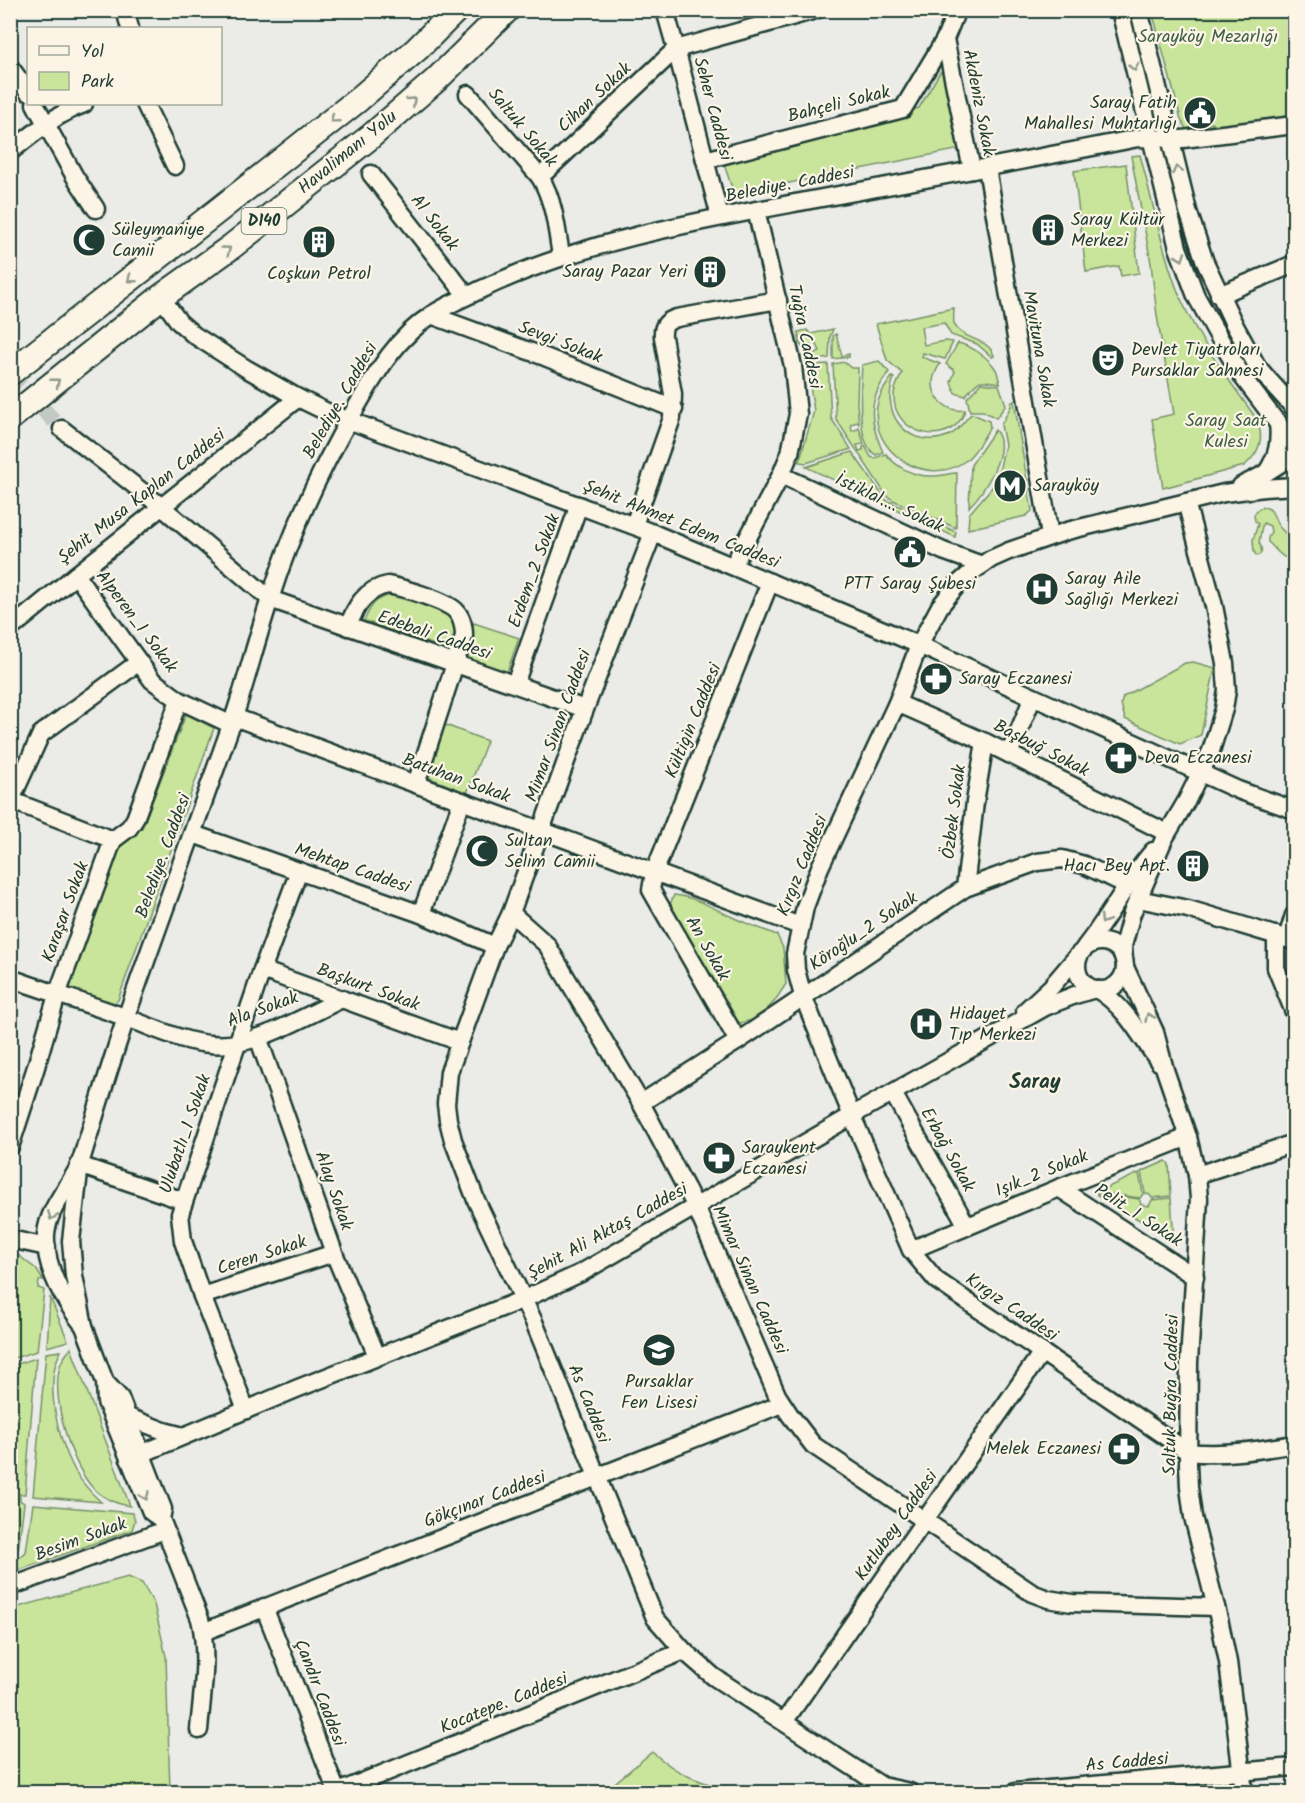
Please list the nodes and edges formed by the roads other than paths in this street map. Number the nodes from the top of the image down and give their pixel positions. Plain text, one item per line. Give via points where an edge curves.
1 (125, 10) edge
2 (456, 10) edge
3 (507, 10) edge
4 (665, 10) edge
5 (816, 10) edge
6 (957, 10) edge
7 (1120, 10) edge
8 (1138, 10) edge
9 (130, 27) edge
10 (945, 39) junction
11 (676, 49) junction
12 (10, 67) edge
13 (27, 91) edge
14 (468, 94) dead end
15 (36, 105) edge
16 (81, 105) edge
17 (145, 105) edge
18 (46, 123) junction
19 (1294, 125) edge
20 (1160, 138) junction
21 (10, 152) edge
22 (705, 160) junction
23 (175, 166) dead end
24 (980, 169) junction
25 (371, 174) dead end
26 (540, 177) junction
27 (96, 209) dead end
28 (756, 210) junction
29 (720, 218) junction
30 (561, 256) junction
31 (1294, 264) edge
32 (1219, 295) junction
33 (467, 296) junction
34 (161, 297) junction
35 (778, 300) junction
36 (431, 315) junction
37 (10, 373) edge
38 (298, 398) junction
39 (1294, 408) edge
40 (674, 409) junction
41 (10, 418) edge
42 (349, 420) junction
43 (1277, 422) junction
44 (62, 429) tunnel mouth
45 (1294, 445) edge
46 (1294, 455) edge
47 (1266, 473) junction
48 (781, 475) junction
49 (1294, 486) edge
50 (1224, 493) junction
51 (1186, 502) junction
52 (579, 505) junction
53 (162, 507) junction
54 (634, 525) junction
55 (652, 533) junction
56 (1050, 536) junction
57 (982, 565) junction
58 (733, 566) junction
59 (76, 574) junction
60 (770, 582) junction
61 (270, 599) junction
62 (348, 627) junction
63 (10, 629) edge
64 (920, 645) junction
65 (140, 663) junction
66 (455, 663) junction
67 (515, 684) junction
68 (1033, 697) junction
69 (179, 700) junction
70 (897, 702) junction
71 (585, 709) junction
72 (233, 721) junction
73 (985, 742) junction
74 (1009, 754) junction
75 (1201, 774) junction
76 (416, 784) junction
77 (11, 800) edge
78 (462, 801) junction
79 (1294, 810) edge
80 (541, 831) junction
81 (193, 834) junction
82 (1165, 836) junction
83 (113, 840) junction
84 (299, 871) junction
85 (654, 873) junction
86 (1127, 885) junction
87 (965, 888) junction
88 (1138, 899) junction
89 (511, 913) junction
90 (421, 914) junction
91 (1294, 915) edge
92 (800, 926) junction
93 (1286, 938) edge
94 (495, 946) junction
95 (1082, 950) junction
96 (1125, 963) junction
97 (262, 970) junction
98 (10, 978) edge
99 (1096, 990) junction
100 (57, 995) junction
101 (803, 996) junction
102 (342, 999) junction
103 (1294, 1012) edge
104 (126, 1018) junction
105 (258, 1037) junction
106 (986, 1040) junction
107 (738, 1041) junction
108 (460, 1042) junction
109 (238, 1043) junction
110 (1165, 1070) junction
111 (893, 1093) junction
112 (640, 1103) junction
113 (852, 1116) junction
114 (1188, 1137) junction
115 (1294, 1143) edge
116 (10, 1147) edge
117 (79, 1165) junction
118 (1197, 1175) junction
119 (1059, 1188) junction
120 (184, 1201) junction
121 (696, 1207) junction
122 (967, 1226) junction
123 (10, 1239) edge
124 (47, 1247) junction
125 (911, 1250) junction
126 (334, 1253) junction
127 (1195, 1277) junction
128 (202, 1296) junction
129 (524, 1299) junction
130 (84, 1326) junction
131 (1042, 1352) junction
132 (376, 1356) junction
133 (105, 1382) junction
134 (782, 1404) junction
135 (246, 1410) junction
136 (128, 1417) junction
137 (183, 1436) junction
138 (1294, 1444) edge
139 (1188, 1452) junction
140 (136, 1456) junction
141 (597, 1477) junction
142 (925, 1520) junction
143 (163, 1525) junction
144 (10, 1587) edge
145 (264, 1607) junction
146 (1216, 1607) junction
147 (203, 1632) junction
148 (684, 1651) junction
149 (784, 1722) junction
150 (199, 1730) dead end
151 (1294, 1767) edge
152 (1242, 1771) junction
153 (338, 1792) edge
154 (910, 1792) edge
155 (1015, 1792) edge
156 (1244, 1792) edge

1 - 9 street
2 -> 37 highway, Havalimanı Yolu / D140 via 376,85
34 -> 3 highway, Havalimanı Yolu / D140 via 370,137 436,80
4 - 11 street, Seher Caddesi
5 - 11 street
6 - 10 street, Akdeniz Sokak
7 -> 20 street
8 - 20 street
10 - 22 street, Bahçeli Sokak via 903,109
10 - 24 street, Akdeniz Sokak
11 - 22 street, Seher Caddesi
11 - 26 street, Cihan Sokak
12 - 13 street
14 - 26 street, Saltuk Sokak
15 - 18 street
16 - 18 street
17 - 23 street
18 - 21 street
18 - 27 street
19 - 20 street, Belediye. Caddesi via 1183,139
20 - 24 street, Belediye. Caddesi via 1138,138
32 -> 20 street
20 -> 43 street via 1178,248 1196,296 1244,379
22 - 29 street, Seher Caddesi
24 - 28 street, Belediye. Caddesi
24 - 56 street, Mavituna Sokak
25 - 33 street, Al Sokak
26 - 30 street, Saltuk Sokak via 546,187
28 - 29 street, Belediye. Caddesi
28 - 35 street, Tuğra Caddesi
29 - 30 street, Belediye. Caddesi
30 - 33 street, Belediye. Caddesi
31 - 32 street
32 - 39 street via 1257,366
33 - 36 street, Belediye. Caddesi
34 - 38 street, Şehit Ahmet Edem Caddesi via 194,335
41 -> 34 highway, Havalimanı Yolu / D140
35 - 40 street via 666,323 662,330
35 - 48 street, Tuğra Caddesi via 793,366 798,414
36 - 40 street, Sevgi Sokak
36 - 42 street, Belediye. Caddesi via 412,328 390,352
38 - 42 street, Şehit Ahmet Edem Caddesi
38 - 53 street, Şehit Musa Kaplan Caddesi
40 - 54 street
42 - 52 street, Şehit Ahmet Edem Caddesi
42 - 61 street, Belediye. Caddesi via 288,546
43 - 45 street
43 - 47 street via 1279,445
44 - 53 street
46 - 47 street, Kırgız Caddesi
47 - 50 street, Kırgız Caddesi
48 - 57 street, İstiklal.... Sokak via 943,551
48 - 58 street, Tuğra Caddesi
49 - 50 street, Kırgız Caddesi
50 - 51 street, Kırgız Caddesi
51 - 56 street, Kırgız Caddesi
51 - 75 street, Şehit Ali Aktaş Caddesi via 1212,597 1227,675 1224,709
52 - 54 street, Şehit Ahmet Edem Caddesi
52 - 67 street, Erdem_2 Sokak
53 - 59 street, Şehit Musa Kaplan Caddesi
53 - 61 street
54 - 55 street, Şehit Ahmet Edem Caddesi
55 - 58 street, Şehit Ahmet Edem Caddesi
55 - 71 street, Mimar Sinan Caddesi
56 - 57 street, Kırgız Caddesi
57 - 64 street, Kırgız Caddesi via 949,594
58 - 60 street, Şehit Ahmet Edem Caddesi
59 - 63 street, Şehit Musa Kaplan Caddesi
59 - 65 street, Alperen_1 Sokak
60 - 64 street, Şehit Ahmet Edem Caddesi
60 - 85 street, Kültigin Caddesi
61 - 62 street, Edebali Caddesi
61 - 72 street, Belediye. Caddesi
62 - 66 street, Edebali Caddesi
62 - 66 street via 354,610 371,591 380,586 397,587 444,604 461,619 464,636
64 - 68 street, Şehit Ahmet Edem Caddesi
64 - 70 street, Kırgız Caddesi
65 - 69 street, Alperen_1 Sokak via 157,684
65 - 77 street via 41,734
66 - 67 street, Edebali Caddesi
66 - 76 street
67 - 71 street, Edebali Caddesi
68 - 74 street
68 - 75 street, Şehit Ahmet Edem Caddesi
69 - 72 street, Alperen_1 Sokak
69 - 83 street, Karaşar Sokak via 135,819
70 - 73 street, Başbuğ Sokak
70 - 92 street, Kırgız Caddesi via 820,867
71 - 80 street, Mimar Sinan Caddesi
72 - 76 street, Batuhan Sokak
72 - 81 street, Belediye. Caddesi
73 - 74 street, Başbuğ Sokak
73 - 87 street, Özbek Sokak
74 - 82 street, Başbuğ Sokak
75 - 79 street, Şehit Ahmet Edem Caddesi
75 - 82 street, Şehit Ali Aktaş Caddesi
76 - 78 street, Batuhan Sokak
77 - 83 street
78 - 80 street, Batuhan Sokak
78 - 90 street
80 - 85 street, Batuhan Sokak
80 - 89 street, Mimar Sinan Caddesi
81 - 84 street, Mehtap Caddesi
81 - 104 street, Belediye. Caddesi
82 - 86 street, Şehit Ali Aktaş Caddesi
82 - 88 street, Şehit Ali Aktaş Caddesi
83 - 100 street, Karaşar Sokak
84 - 90 street, Mehtap Caddesi
84 - 97 street, Ulubatlı_1 Sokak
85 - 92 street, Batuhan Sokak
85 - 107 street, An Sokak via 651,890
86 - 87 street, Köroğlu_2 Sokak via 1084,865 1062,860 1037,861
86 -> 95 street, Şehit Ali Aktaş Caddesi
87 - 101 street, Köroğlu_2 Sokak
88 - 93 street via 1188,909
88 - 96 street, Şehit Ali Aktaş Caddesi via 1125,935
89 - 94 street, As Caddesi
89 - 112 street, Mimar Sinan Caddesi via 547,945
90 - 94 street, Mehtap Caddesi
91 - 93 street
92 - 101 street, Kırgız Caddesi via 795,954
93 - 103 street via 1276,968
94 - 108 street, As Caddesi
95 - 96 street via 1096,942 1109,943 1116,946
95 - 99 street via 1077,972 1083,983
95 - 106 street, Şehit Ali Aktaş Caddesi via 1034,1004
96 - 99 street, Şehit Ali Aktaş Caddesi via 1123,975 1113,987
110 -> 96 street, Saltuk Buğra Caddesi via 1155,1032
97 - 102 street, Başkurt Sokak
97 - 109 street, Ulubatlı_1 Sokak
98 - 100 street, Ala Sokak
99 - 106 street, Şehit Ali Aktaş Caddesi via 1045,1007
99 - 110 street, Saltuk Buğra Caddesi via 1119,1006
100 - 104 street, Ala Sokak
100 - 116 street, Karaşar Sokak
101 - 107 street, Köroğlu_2 Sokak
101 - 113 street, Kırgız Caddesi
102 - 105 street, Ala Sokak
102 - 108 street, Başkurt Sokak
104 - 109 street, Ala Sokak via 199,1044
104 - 117 street, Belediye. Caddesi
105 - 109 street, Ala Sokak
105 - 126 street, Alay Sokak
106 - 111 street, Şehit Ali Aktaş Caddesi
107 - 112 street, Köroğlu_2 Sokak
108 - 129 street, As Caddesi via 449,1072 446,1104 453,1140 476,1200
109 - 120 street, Ulubatlı_1 Sokak
110 - 114 street, Saltuk Buğra Caddesi
111 - 113 street, Şehit Ali Aktaş Caddesi
111 - 122 street, Erbağ Sokak
112 - 121 street, Mimar Sinan Caddesi
113 - 121 street, Şehit Ali Aktaş Caddesi
113 - 125 street, Kırgız Caddesi
114 - 118 street, Saltuk Buğra Caddesi
114 - 119 street, Işık_2 Sokak
115 - 118 street
117 - 120 street
117 -> 124 street via 46,1230
117 - 130 street via 71,1241
118 - 127 street, Saltuk Buğra Caddesi
119 - 122 street, Işık_2 Sokak
119 - 127 street, Pelit_1 Sokak
120 - 128 street, Ulubatlı_1 Sokak via 180,1214 183,1241
121 - 129 street, Şehit Ali Aktaş Caddesi via 581,1273
121 - 134 street, Mimar Sinan Caddesi
122 - 125 street, Işık_2 Sokak
123 - 124 street
124 - 130 street via 59,1288
125 - 131 street, Kırgız Caddesi via 936,1280
126 - 128 street, Ceren Sokak
126 - 132 street, Alay Sokak
127 - 139 street, Saltuk Buğra Caddesi
128 - 135 street, Ulubatlı_1 Sokak
129 - 132 street, Şehit Ali Aktaş Caddesi
129 - 141 street, As Caddesi
130 - 133 street
131 - 139 street, Kırgız Caddesi
131 - 142 street, Kutlubey Caddesi
132 - 135 street, Şehit Ali Aktaş Caddesi
133 - 136 street via 120,1398
133 - 140 street via 106,1402
134 - 141 street, Gökçınar Caddesi
134 - 142 street, Mimar Sinan Caddesi via 813,1445
135 - 137 street, Şehit Ali Aktaş Caddesi
136 - 137 street
136 - 140 street
137 - 140 street, Şehit Ali Aktaş Caddesi
138 - 139 street via 1257,1450
139 - 146 street, Saltuk Buğra Caddesi via 1193,1517
140 - 143 street via 151,1512
141 - 145 street, Gökçınar Caddesi
141 - 148 street, As Caddesi via 655,1618
142 - 146 street, Mimar Sinan Caddesi via 1032,1593 1048,1599
142 - 149 street, Kutlubey Caddesi
143 - 144 street, Besim Sokak
143 - 147 street
145 - 147 street, Gökçınar Caddesi
145 - 153 street, Çandır Caddesi
146 - 152 street, Saltuk Buğra Caddesi via 1228,1662
147 - 150 street
148 - 149 street, As Caddesi via 714,1677
148 - 153 street, Kocatepe. Caddesi
149 - 154 street, As Caddesi via 882,1786
151 - 152 street, As Caddesi
152 - 155 street, As Caddesi
152 - 156 street, Saltuk Buğra Caddesi

